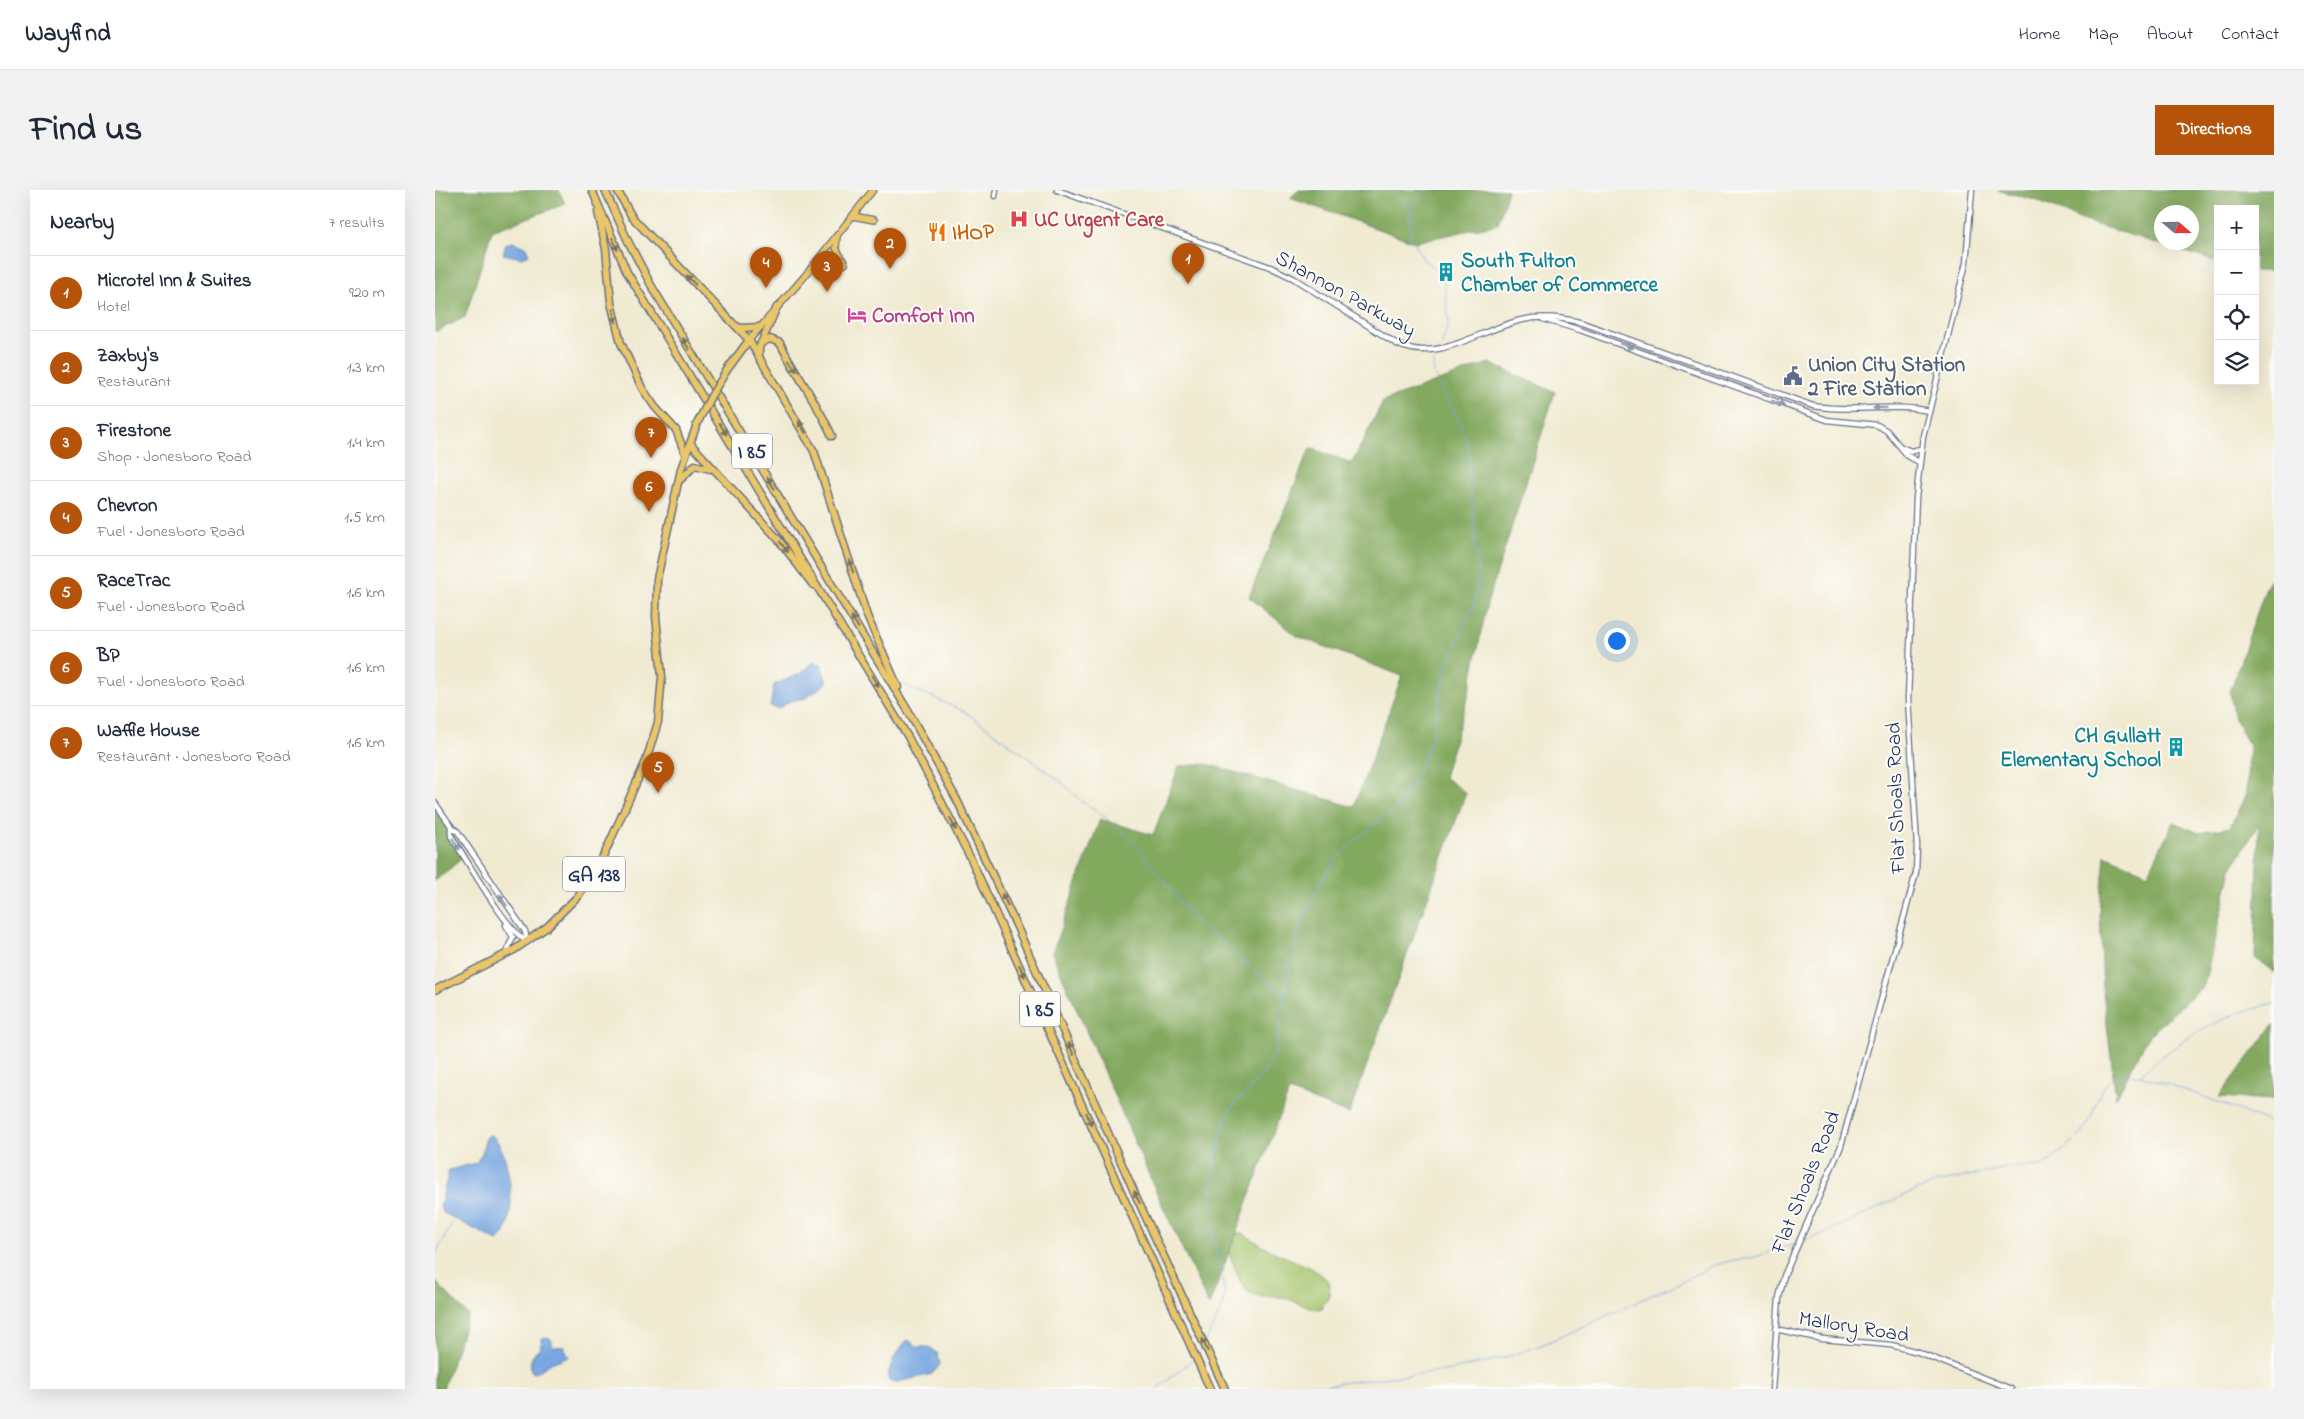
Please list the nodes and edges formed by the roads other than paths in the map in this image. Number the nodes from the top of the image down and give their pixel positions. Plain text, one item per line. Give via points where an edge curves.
1 (592, 190) edge
2 (605, 190) edge
3 (617, 190) edge
4 (873, 190) edge
5 (996, 190) edge
6 (1057, 190) edge
7 (1972, 190) edge
8 (995, 196) dead end
9 (596, 199) junction
10 (853, 216) junction
11 (874, 220) dead end
12 (837, 235) junction
13 (845, 264) dead end
14 (777, 308) junction
15 (1536, 318) junction
16 (733, 324) junction
17 (760, 327) junction
18 (749, 340) junction
19 (761, 343) junction
20 (759, 357) junction
21 (1929, 411) junction
22 (676, 430) junction
23 (693, 436) junction
24 (833, 436) dead end
25 (690, 443) junction
26 (1900, 447) junction
27 (1921, 449) junction
28 (686, 455) junction
29 (1919, 462) junction
30 (713, 471) junction
31 (678, 482) junction
32 (833, 611) junction
33 (907, 708) junction
34 (435, 803) edge
35 (451, 826) junction
36 (491, 896) junction
37 (527, 942) junction
38 (505, 954) junction
39 (435, 990) edge
40 (1777, 1329) junction
41 (1210, 1389) edge
42 (1225, 1389) edge
43 (1772, 1389) edge
44 (2011, 1389) edge

1 - 9 highway, I 85
33 -> 2 highway, I 85 via 683,339 628,241
16 -> 3 highway via 632,217
4 - 10 main road, GA 138
5 - 8 street
6 - 15 street, Shannon Parkway via 1270,267 1406,348 1427,352 1439,350 1509,324
7 - 21 street, Flat Shoals Road via 1966,263
9 -> 22 highway via 606,249 611,303 621,343 642,388
9 -> 32 highway, I 85 via 627,272
10 - 11 main road
10 - 12 main road, GA 138
12 - 13 main road via 836,248
12 - 14 main road, GA 138
14 - 17 main road, GA 138
14 - 19 highway
21 -> 15 street, Shannon Parkway via 1909,407 1844,409 1813,406 1583,323 1561,318
15 -> 26 street, Shannon Parkway via 1580,330 1827,420 1877,425 1887,431
16 - 17 highway via 742,328
16 - 18 highway
17 - 18 main road, GA 138
18 - 20 highway
18 - 23 highway, GA 138, bridge via 711,396
19 - 20 highway
19 -> 24 highway via 769,339 780,343
33 -> 20 highway via 867,616 814,451
21 - 27 street, Flat Shoals Road
22 - 23 highway
22 - 28 highway
23 - 25 highway, GA 138
25 - 28 highway, GA 138
25 - 30 highway
26 - 27 street via 1911,451
26 - 29 street, Shannon Parkway
27 - 29 street, Flat Shoals Road
28 - 31 highway, GA 138
29 - 40 street, Flat Shoals Road via 1908,674 1916,873 1844,1137 1784,1276
30 - 31 highway via 695,465
30 -> 32 highway via 778,539
31 - 37 highway, GA 138 via 657,579 656,617 662,676 654,738 638,781 591,879 563,913
32 -> 41 highway, I 85 via 908,737 971,859
42 -> 33 highway, I 85 via 1017,927 957,800
34 - 35 street
35 -> 36 street via 451,836
37 -> 35 street via 525,931
36 - 37 street via 518,936
36 - 38 street via 490,901 513,935
37 - 38 highway, GA 138
38 - 39 highway, GA 138
40 - 43 street, Flat Shoals Road
40 - 44 street, Mallory Road via 1822,1339 1891,1344

